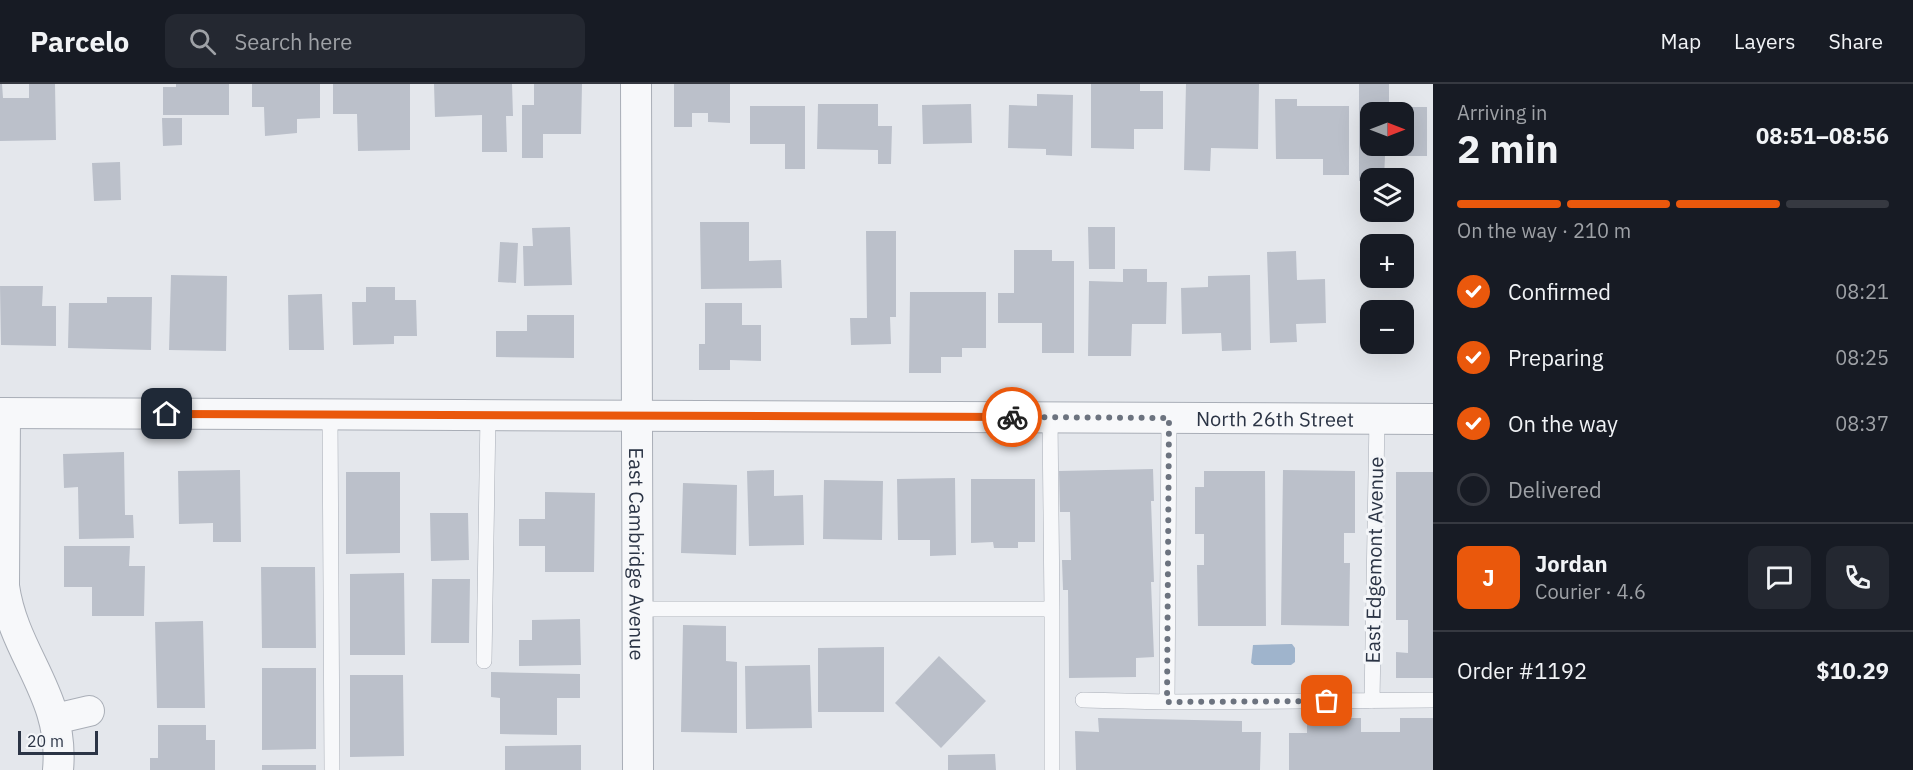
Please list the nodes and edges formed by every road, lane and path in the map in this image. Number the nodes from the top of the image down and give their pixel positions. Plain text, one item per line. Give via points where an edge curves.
1 (636, 84) edge
2 (2, 413) edge
3 (330, 414) junction
4 (488, 414) junction
5 (636, 415) junction
6 (1050, 417) junction
7 (1169, 418) junction
8 (1377, 419) junction
9 (1433, 419) edge
10 (636, 609) junction
11 (1052, 609) junction
12 (484, 661) dead end
13 (1083, 700) dead end
14 (1433, 700) edge
15 (1372, 701) junction
16 (1167, 702) junction
17 (89, 711) dead end
18 (55, 719) junction
19 (58, 770) edge
20 (332, 770) edge
21 (638, 770) edge
22 (1052, 770) edge

1 - 5 street, East Cambridge Avenue
2 - 3 street, North 26th Street
2 - 18 street via 4,586 8,612 45,688
3 - 4 street, North 26th Street
3 - 20 lane
4 - 5 street, North 26th Street
4 - 12 lane
5 - 6 street, North 26th Street
5 - 10 street, East Cambridge Avenue
6 - 7 street, North 26th Street
6 - 11 lane
7 - 8 street, North 26th Street
7 - 16 lane
8 - 9 street, North 26th Street
8 - 15 lane, East Edgemont Avenue
10 - 11 lane
10 - 21 street, East Cambridge Avenue
11 - 22 lane
13 - 16 lane
14 - 15 lane
15 - 16 lane
17 - 18 street
18 - 19 street via 60,748

